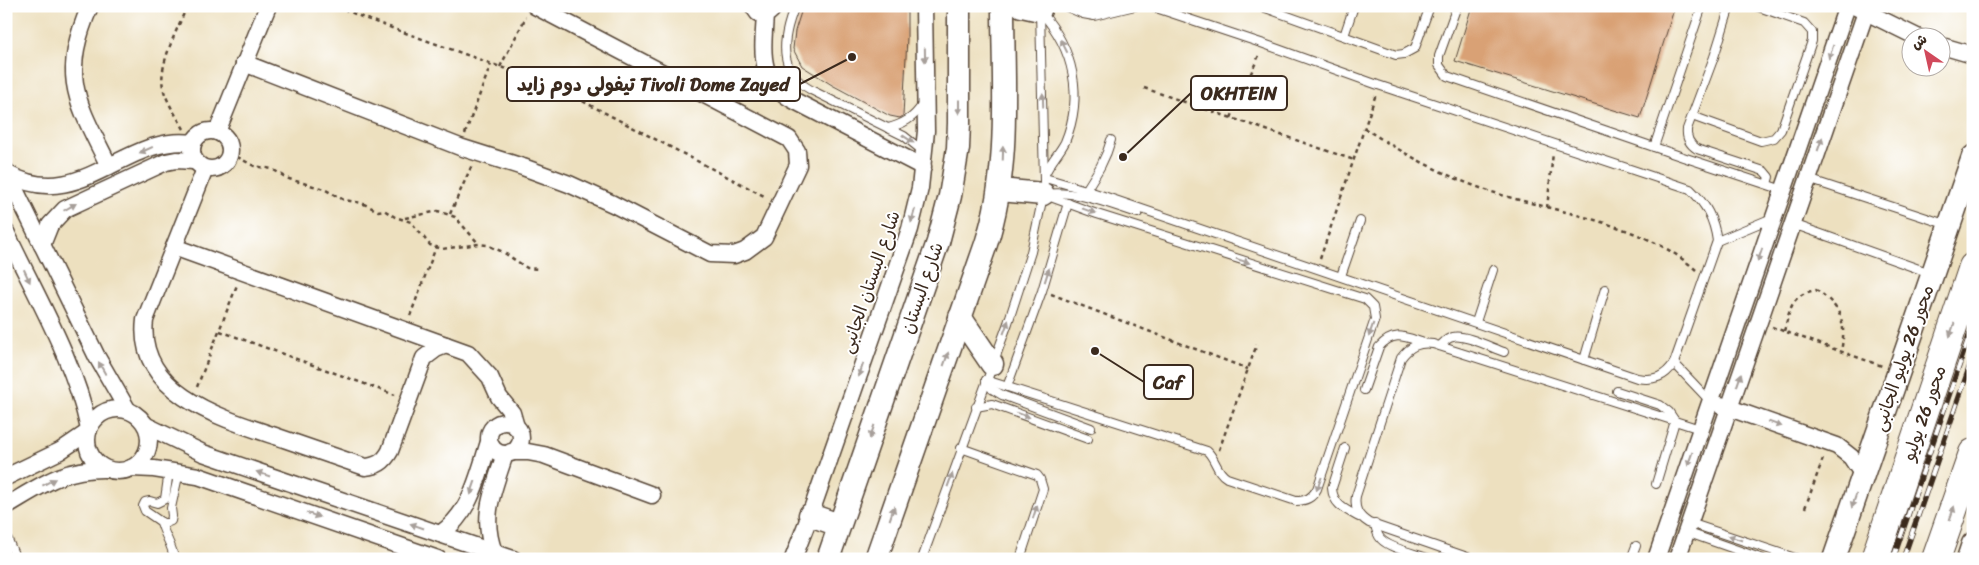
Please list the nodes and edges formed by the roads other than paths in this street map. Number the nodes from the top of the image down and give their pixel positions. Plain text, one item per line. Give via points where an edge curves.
1 (90, 6) edge
2 (268, 6) edge
3 (795, 6) edge
4 (924, 6) edge
5 (959, 6) edge
6 (1003, 6) edge
7 (1065, 6) edge
8 (1097, 6) edge
9 (1135, 6) edge
10 (1150, 6) edge
11 (1260, 6) edge
12 (1354, 6) edge
13 (1430, 6) edge
14 (1457, 6) edge
15 (1702, 6) edge
16 (1730, 6) edge
17 (1756, 6) edge
18 (1847, 6) edge
19 (1034, 7) edge
20 (1862, 8) edge
21 (764, 9) edge
22 (1116, 10) junction
23 (531, 11) edge
24 (1902, 29) edge
25 (1344, 36) junction
26 (1952, 49) edge
27 (1973, 55) edge
28 (244, 63) junction
29 (925, 98) junction
30 (1692, 116) junction
31 (888, 128) junction
32 (217, 132) junction
33 (1111, 140) dead end
34 (193, 143) junction
35 (1654, 147) junction
36 (1973, 157) edge
37 (924, 160) junction
38 (199, 165) junction
39 (110, 166) junction
40 (7, 172) edge
41 (1790, 172) junction
42 (88, 177) junction
43 (1808, 179) junction
44 (1044, 182) junction
45 (1767, 184) junction
46 (1000, 190) junction
47 (1086, 190) junction
48 (1783, 190) junction
49 (96, 194) junction
50 (1068, 203) junction
51 (1138, 213) dead end
52 (1774, 217) junction
53 (1360, 221) dead end
54 (1793, 224) junction
55 (1949, 226) junction
56 (6, 232) edge
57 (1717, 241) junction
58 (42, 245) junction
59 (174, 247) junction
60 (1973, 267) edge
61 (1493, 270) dead end
62 (1932, 274) junction
63 (1341, 276) junction
64 (1605, 289) dead end
65 (960, 317) junction
66 (1476, 322) junction
67 (408, 332) junction
68 (1424, 343) junction
69 (446, 345) junction
70 (1440, 346) junction
71 (1504, 352) dead end
72 (424, 358) junction
73 (1584, 360) junction
74 (1674, 363) junction
75 (989, 372) junction
76 (1007, 387) junction
77 (1364, 390) dead end
78 (1616, 391) dead end
79 (499, 397) junction
80 (1710, 401) junction
81 (976, 407) junction
82 (1730, 407) junction
83 (127, 409) junction
84 (1675, 421) junction
85 (147, 426) junction
86 (518, 428) junction
87 (1091, 428) dead end
88 (88, 430) junction
89 (1700, 430) junction
90 (491, 435) junction
91 (1718, 437) junction
92 (1088, 439) dead end
93 (962, 448) junction
94 (1345, 448) dead end
95 (508, 453) junction
96 (1973, 453) edge
97 (544, 456) junction
98 (131, 468) junction
99 (106, 469) junction
100 (174, 472) junction
101 (1863, 475) junction
102 (6, 477) edge
103 (1656, 484) dead end
104 (652, 495) dead end
105 (6, 506) edge
106 (810, 515) junction
107 (1362, 518) junction
108 (161, 522) junction
109 (1375, 524) junction
110 (840, 525) junction
111 (1688, 527) junction
112 (440, 534) junction
113 (6, 535) edge
114 (1973, 544) edge
115 (1636, 546) dead end
116 (494, 552) junction
117 (16, 559) edge
118 (174, 559) edge
119 (438, 559) edge
120 (513, 559) edge
121 (793, 559) edge
122 (828, 559) edge
123 (876, 559) edge
124 (922, 559) edge
125 (1020, 559) edge
126 (1430, 559) edge
127 (1473, 559) edge
128 (1631, 559) edge
129 (1656, 559) edge
130 (1677, 559) edge
131 (1763, 559) edge
132 (1798, 559) edge
133 (1834, 559) edge
134 (1875, 559) edge
135 (1936, 559) edge
136 (1968, 559) edge

1 - 39 street via 76,44 73,71 82,111
2 - 28 street
3 - 31 lane via 788,27 785,55 793,76 806,87
4 -> 29 street, شارع البستان الجانبى
5 -> 110 street, شارع البستان via 959,123 950,196 938,242
46 -> 6 street
7 - 22 lane via 1094,16 1104,16
8 - 22 lane
9 - 22 lane
10 - 57 lane via 1690,189 1709,212
11 - 25 lane
12 - 25 lane
13 - 25 lane via 1416,48 1404,54 1396,55
14 - 35 lane via 1439,56 1439,65 1447,76
15 - 35 lane
16 - 30 lane
17 - 30 lane via 1804,23 1812,32 1812,41 1781,130 1774,138 1761,141
18 -> 41 street
44 -> 19 lane
44 -> 19 lane via 1064,145 1076,99 1068,52 1053,24
20 - 24 street
43 -> 20 street
21 - 37 street via 764,60 777,88 794,100
23 - 28 street via 789,139 797,151 798,165 764,237 734,255 710,254 596,196
26 - 27 street
28 - 32 street
29 - 31 lane via 915,115
29 - 37 street, شارع البستان الجانبى
30 - 45 lane via 1686,134 1693,146 1764,171 1769,177
31 -> 37 lane via 912,141
32 - 34 street via 203,133
32 - 38 street via 226,138 230,153 223,166 214,169
33 - 47 lane via 1105,159
34 - 38 street via 192,155
34 -> 39 street via 164,143
35 - 45 lane
36 - 55 street, محور 26 يوليو الجانبى
37 -> 106 street, شارع البستان الجانبى via 910,229
38 - 49 street via 176,160 166,162
38 - 59 street
39 - 42 street
40 - 42 street via 24,182 41,186 65,184
40 - 58 street
41 - 43 street
41 - 48 street
42 - 49 street
43 - 54 street
43 - 55 lane
44 - 46 street
44 - 47 lane
44 - 50 lane
44 - 51 lane via 1060,193
75 -> 44 lane via 1031,252
45 - 48 lane
46 - 65 street
47 - 63 lane
48 - 52 street
58 -> 49 street via 57,216
76 -> 50 lane via 1042,291
50 -> 76 lane via 1365,299 1373,307 1374,319 1317,489 1305,500 1296,501 1227,478 1220,473 1216,461 1207,451
52 - 54 street
52 - 57 lane
52 -> 80 street
53 - 63 lane
54 - 62 lane
82 -> 54 street
55 - 62 street, محور 26 يوليو الجانبى
56 -> 88 street via 71,369
57 - 74 lane
83 -> 58 street via 97,357
59 - 67 street
59 - 72 street via 145,320 144,343 153,365 164,379 191,401 221,417 365,467 380,463 386,458
60 -> 134 highway, محور 26 يوليو
61 - 66 lane
62 - 101 street, محور 26 يوليو الجانبى
63 - 66 lane
64 - 73 lane
65 - 75 street
123 -> 65 street
66 - 73 lane
67 - 69 street
67 - 72 street
68 - 70 lane
68 - 77 lane via 1399,335 1384,342
68 - 107 lane via 1407,350 1401,358 1356,496 1357,512
69 - 72 street via 436,348
69 - 79 street via 468,353 476,360 490,377
70 - 71 lane via 1445,340 1460,336
70 - 84 lane
73 - 74 lane via 1646,380 1662,376
74 - 80 lane
75 - 76 lane
75 - 81 lane
75 - 87 lane via 992,389 1002,395
78 - 84 lane via 1660,405
79 - 86 street via 509,407
79 - 90 street
80 - 82 street
80 - 89 street
81 -> 92 lane via 992,404
81 - 93 lane
82 - 91 street
82 -> 101 street via 1829,443 1844,451
83 - 85 street
83 - 88 street via 104,412
84 - 89 lane
84 - 103 lane
85 - 98 street via 150,438 148,451
112 -> 85 street via 202,453
86 - 90 street via 502,422
86 - 95 street via 520,442
86 - 97 street
88 - 99 street via 90,454
88 - 102 street via 60,451
89 - 91 street
89 -> 129 street
90 - 95 street via 495,450
90 -> 112 street via 468,503 453,524
91 - 111 street
124 -> 93 lane
125 -> 93 lane via 1043,490 1040,479 1037,475
94 - 107 lane via 1332,494 1340,507
95 - 97 street via 528,452
95 - 116 street via 488,509 489,536
135 -> 96 highway
97 - 104 street
98 - 99 street via 122,471
98 - 100 street
105 -> 99 street via 67,472 86,468
100 - 108 lane via 172,516 168,523
100 - 108 lane via 165,499 157,503 145,502 145,511
100 -> 119 street via 198,476
101 -> 133 street, محور 26 يوليو الجانبى
106 - 110 street
106 - 121 street, شارع البستان الجانبى
107 - 109 lane
108 - 118 lane
109 - 126 lane via 1381,540
109 - 127 lane
110 - 122 street, شارع البستان
111 - 130 street
111 - 131 lane
132 -> 111 lane
112 - 116 street
113 - 117 lane
114 - 136 street
115 - 128 lane
116 - 120 street

